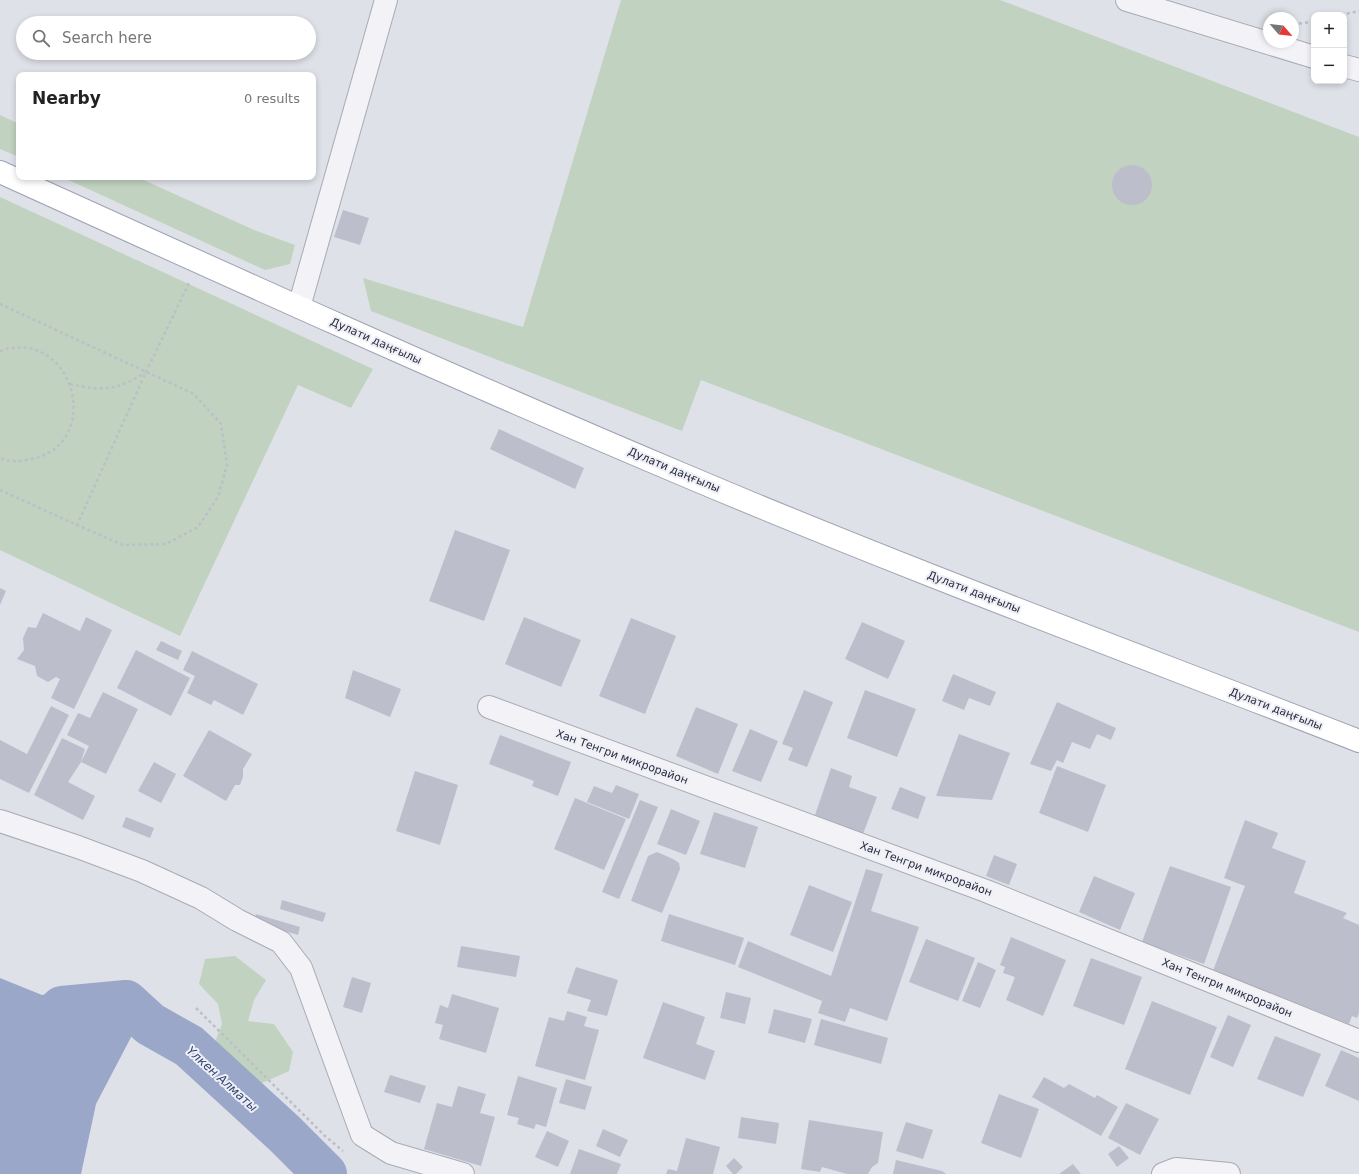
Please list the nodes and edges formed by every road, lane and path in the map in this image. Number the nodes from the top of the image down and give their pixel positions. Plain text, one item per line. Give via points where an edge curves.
1 (386, 0) edge
2 (1127, 0) edge
3 (1359, 11) edge
4 (1347, 14) edge
5 (1311, 22) edge
6 (1299, 23) edge
7 (1311, 56) edge
8 (1347, 67) edge
9 (1359, 70) edge
10 (0, 172) edge
11 (16, 179) edge
12 (18, 180) edge
13 (193, 276) dead end
14 (0, 304) edge
15 (299, 307) junction
16 (0, 351) edge
17 (146, 372) junction
18 (70, 384) junction
19 (0, 458) edge
20 (0, 490) edge
21 (77, 525) junction
22 (489, 707) dead end
23 (1359, 741) edge
24 (2, 821) edge
25 (196, 1008) dead end
26 (1359, 1041) edge
27 (300, 1113) dead end
28 (463, 1174) edge
29 (1163, 1174) edge
30 (1229, 1174) edge

1 - 15 street
2 - 7 street
3 - 4 path
5 - 6 path
8 - 9 street
10 - 11 main road, Дулати даңғылы
12 - 15 main road, Дулати даңғылы
13 - 17 path
14 - 17 path
15 - 23 main road, Дулати даңғылы via 683,475 860,548
16 - 18 path via 25,348 42,353 57,363
17 - 18 path via 124,385 94,389
17 - 21 path
17 - 21 path via 194,394 221,424 227,464 218,497 198,527 166,544 123,545
18 - 19 path via 74,394 74,412 69,429 59,444 43,456 24,461
20 - 21 path
22 - 26 street, Хан Тенгри микрорайон via 986,891
24 - 28 street via 142,871 201,898 281,942 301,968 362,1135 391,1153
25 - 27 path
29 - 30 street via 1176,1170

